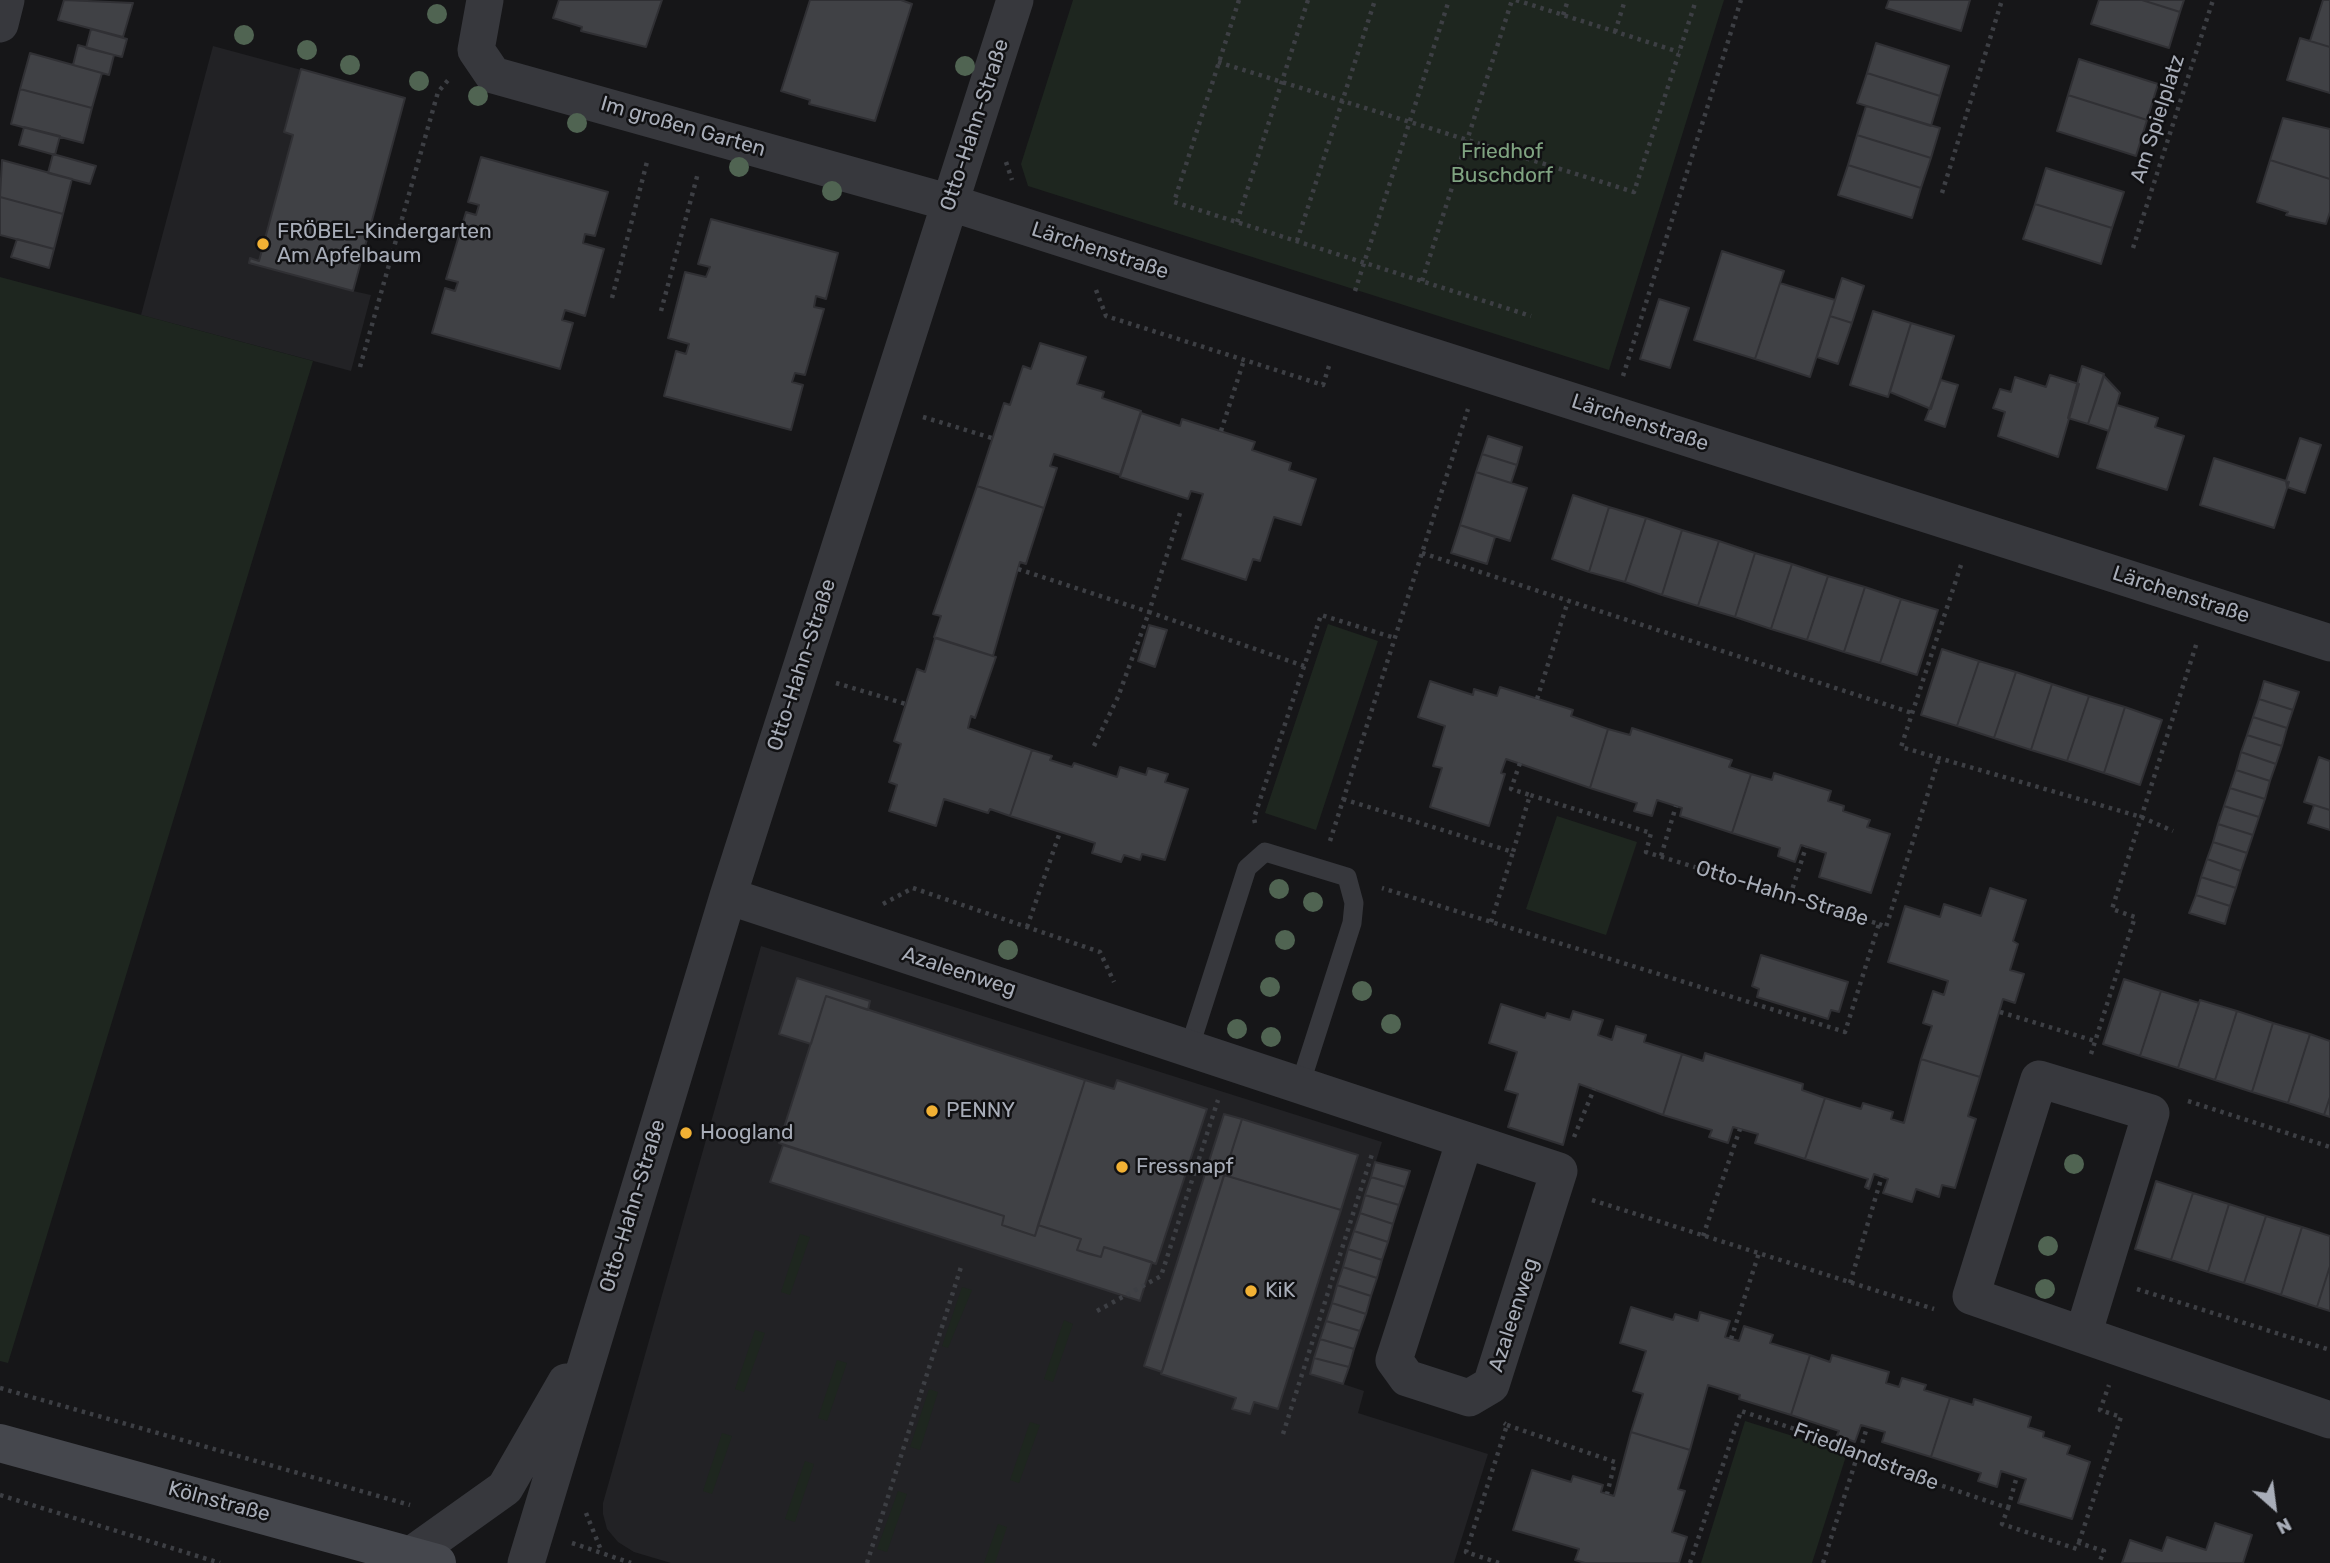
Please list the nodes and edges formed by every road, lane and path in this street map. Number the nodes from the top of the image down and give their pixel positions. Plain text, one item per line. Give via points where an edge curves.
1 (6, 0) edge
2 (485, 0) edge
3 (1015, 0) edge
4 (1239, 0) edge
5 (1308, 0) edge
6 (1374, 0) edge
7 (1449, 0) edge
8 (1514, 0) edge
9 (1568, 0) edge
10 (1625, 0) edge
11 (1696, 0) edge
12 (1741, 0) edge
13 (2002, 0) edge
14 (2213, 0) edge
15 (1563, 15) junction
16 (0, 24) edge
17 (1615, 32) junction
18 (476, 50) junction
19 (1679, 52) junction
20 (1218, 62) junction
21 (1282, 80) junction
22 (1343, 99) junction
23 (658, 120) junction
24 (1410, 120) junction
25 (709, 135) junction
26 (1468, 139) junction
27 (1004, 158) dead end
28 (1942, 193) dead end
29 (951, 203) junction
30 (1237, 222) junction
31 (1029, 228) junction
32 (1297, 242) junction
33 (1077, 243) junction
34 (2133, 248) dead end
35 (1364, 262) junction
36 (1422, 281) junction
37 (612, 298) dead end
38 (661, 311) dead end
39 (1531, 316) dead end
40 (1344, 328) junction
41 (1244, 360) junction
42 (1330, 363) dead end
43 (360, 367) dead end
44 (1481, 372) junction
45 (1610, 413) junction
46 (919, 416) dead end
47 (1221, 431) dead end
48 (992, 438) dead end
49 (1180, 513) dead end
50 (1973, 528) junction
51 (1422, 553) junction
52 (1018, 569) dead end
53 (1568, 601) junction
54 (2209, 604) junction
55 (1149, 612) junction
56 (1395, 638) junction
57 (2330, 643) edge
58 (1304, 666) junction
59 (831, 682) dead end
60 (1537, 699) dead end
61 (906, 704) dead end
62 (1912, 713) junction
63 (1094, 746) dead end
64 (1939, 758) junction
65 (1520, 763) dead end
66 (1530, 795) junction
67 (1343, 799) junction
68 (1676, 806) dead end
69 (2141, 817) junction
70 (2173, 831) dead end
71 (1060, 832) dead end
72 (1806, 847) dead end
73 (1265, 852) junction
74 (1513, 852) junction
75 (1661, 856) junction
76 (1320, 870) junction
77 (1347, 877) junction
78 (728, 896) junction
79 (1790, 896) junction
80 (1490, 922) junction
81 (1879, 924) junction
82 (1027, 927) junction
83 (834, 931) junction
84 (2000, 1012) dead end
85 (1140, 1032) junction
86 (2095, 1041) junction
87 (1189, 1049) junction
88 (1230, 1062) junction
89 (1300, 1085) junction
90 (1594, 1089) dead end
91 (2079, 1091) junction
92 (2151, 1113) junction
93 (1385, 1114) junction
94 (1740, 1129) dead end
95 (1465, 1140) junction
96 (2330, 1147) edge
97 (1559, 1171) junction
98 (1882, 1176) dead end
99 (1703, 1236) junction
100 (1759, 1253) junction
101 (961, 1267) dead end
102 (2100, 1277) junction
103 (1850, 1283) junction
104 (1972, 1296) junction
105 (1097, 1311) dead end
106 (595, 1332) junction
107 (2083, 1335) junction
108 (1731, 1339) dead end
109 (2121, 1348) junction
110 (2330, 1350) edge
111 (0, 1388) edge
112 (1469, 1398) junction
113 (2330, 1420) edge
114 (1507, 1425) junction
115 (1867, 1427) dead end
116 (1283, 1434) dead end
117 (0, 1443) edge
118 (1860, 1451) junction
119 (1857, 1457) junction
120 (2017, 1476) dead end
121 (1606, 1494) dead end
122 (0, 1495) edge
123 (2008, 1508) junction
124 (467, 1517) junction
125 (2079, 1543) junction
126 (531, 1548) edge
127 (424, 1559) edge
128 (220, 1563) edge
129 (631, 1563) edge
130 (867, 1563) edge
131 (1499, 1563) edge
132 (1690, 1563) edge
133 (1823, 1563) edge
134 (2099, 1563) edge

1 - 16 street
2 - 18 street
3 - 29 street, Otto-Hahn-Straße
4 - 20 path
5 - 21 path
6 - 22 path
7 - 24 path
8 - 15 path
8 - 26 path
9 - 15 path
10 - 17 path
11 - 19 path
12 - 45 path
13 - 28 path
14 - 34 path, Am Spielplatz
15 - 17 path
17 - 19 path
18 - 23 street, Im großen Garten via 493,75
18 - 43 path via 438,92
19 - 26 path via 1634,192
20 - 21 path
20 - 30 path via 1174,202
21 - 22 path
21 - 30 path
22 - 24 path
22 - 32 path
23 - 25 street, Im großen Garten
23 - 37 path
24 - 26 path
24 - 35 path
25 - 29 street, Im großen Garten
25 - 38 path
26 - 36 path
27 - 31 path via 1017,192 1037,199
29 - 31 street, Lärchenstraße
29 - 78 street, Otto-Hahn-Straße
30 - 32 path
31 - 33 street, Lärchenstraße
32 - 35 path
33 - 40 street, Lärchenstraße
33 - 41 path via 1106,316
35 - 36 path
35 - 40 path
36 - 39 path
40 - 44 street, Lärchenstraße
41 - 42 path via 1323,385
41 - 47 path
44 - 45 street, Lärchenstraße
44 - 51 path
45 - 50 street, Lärchenstraße
46 - 48 path
49 - 55 path
50 - 54 street, Lärchenstraße
50 - 62 path
51 - 53 path
51 - 56 path
52 - 55 path
53 - 60 path
53 - 62 path
54 - 57 street, Lärchenstraße
54 - 69 path
55 - 58 path
55 - 63 path via 1118,697
56 - 58 path via 1321,615
56 - 67 path
58 - 73 path via 1254,818
59 - 61 path
62 - 64 path via 1902,747
64 - 69 path
64 - 81 path via 1886,927
65 - 66 path via 1511,789
66 - 74 path
66 - 75 path via 1651,833 1646,852
67 - 74 path
67 - 76 path
68 - 75 path
69 - 70 path
69 - 86 path via 2112,909 2135,916
71 - 82 path
72 - 79 path
73 - 76 lane
73 - 87 lane via 1247,868
74 - 80 path
75 - 79 path, Otto-Hahn-Straße
76 - 77 lane
77 - 80 path, Otto-Hahn-Straße
77 - 89 lane via 1354,903 1352,923
78 - 83 street, Azaleenweg
78 - 106 street, Otto-Hahn-Straße
79 - 81 path, Otto-Hahn-Straße
80 - 81 path, Otto-Hahn-Straße via 1845,1032
82 - 83 path via 913,888
82 - 85 path via 1100,952
83 - 85 street, Azaleenweg
84 - 86 path
85 - 87 street, Azaleenweg
86 - 91 path
87 - 88 street, Azaleenweg
88 - 89 street, Azaleenweg
88 - 105 path via 1161,1276
89 - 93 street, Azaleenweg
90 - 97 path
91 - 92 street
91 - 104 street via 2039,1079
92 - 96 path via 2172,1097
92 - 102 street
93 - 95 street, Azaleenweg
93 - 116 path
94 - 99 path
95 - 97 street, Azaleenweg
95 - 112 street via 1394,1360 1407,1378
97 - 99 path via 1582,1197
97 - 112 street, Azaleenweg via 1492,1385
98 - 103 path
99 - 100 path
100 - 103 path
100 - 108 path
101 - 130 path
102 - 107 street
102 - 110 path
103 - 104 path via 1944,1312
104 - 107 street
106 - 124 street, Otto-Hahn-Straße via 505,1488
106 - 126 street, Otto-Hahn-Straße
107 - 109 street
109 - 113 street
109 - 125 path via 2100,1410 2121,1417
111 - 124 path via 386,1499
112 - 114 path
114 - 121 path via 1615,1462
114 - 131 path via 1466,1552
115 - 118 path
117 - 127 main road, Kölnstraße
118 - 119 path, Friedlandstraße
118 - 132 path, Friedlandstraße via 1741,1411
119 - 123 path, Friedlandstraße
119 - 133 path
120 - 123 path
122 - 128 path
123 - 125 path via 2002,1524 2077,1549
124 - 127 street, Otto-Hahn-Straße
125 - 134 path via 2104,1551
126 - 129 path via 601,1550

